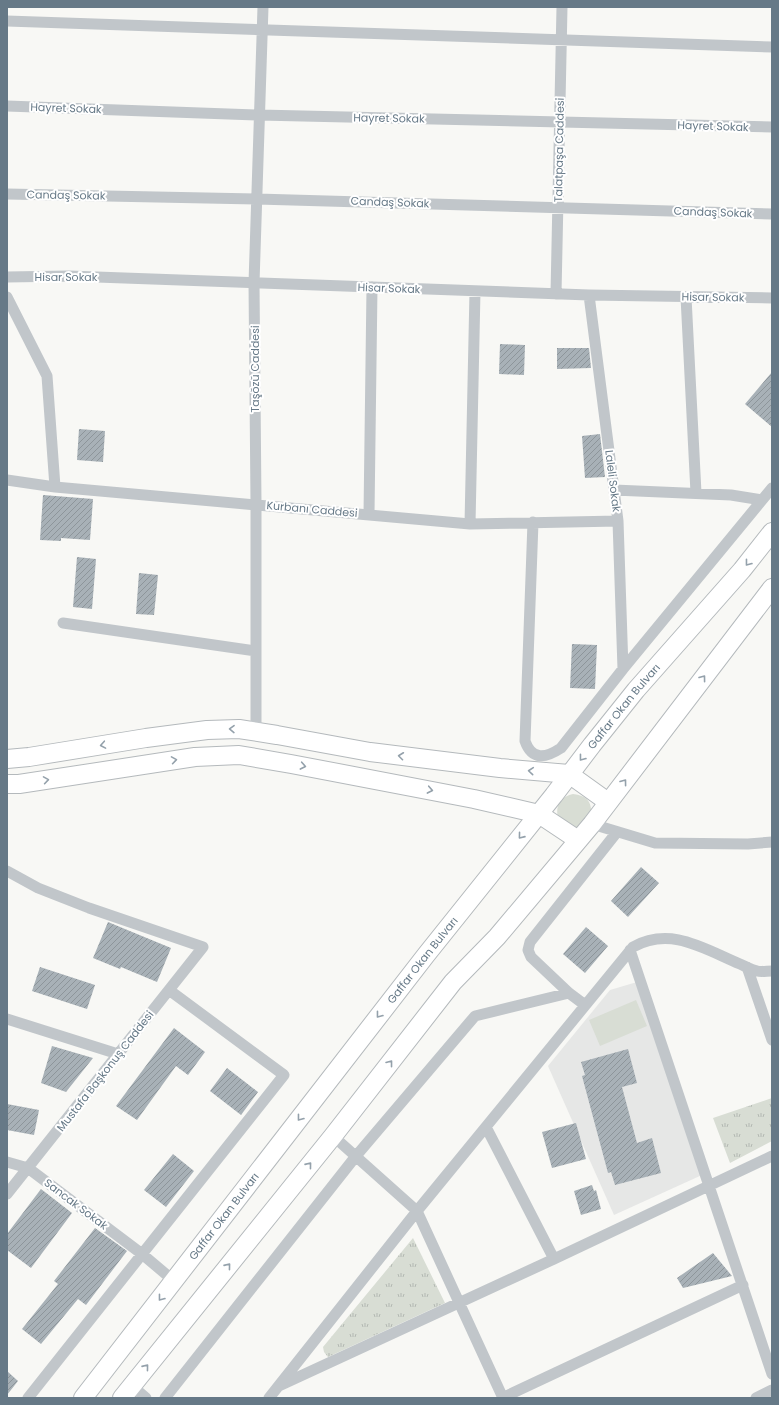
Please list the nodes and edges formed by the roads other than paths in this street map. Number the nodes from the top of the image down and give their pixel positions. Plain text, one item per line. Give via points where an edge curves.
1 (263, 7) edge
2 (562, 7) edge
3 (7, 21) edge
4 (262, 30) junction
5 (561, 41) junction
6 (772, 47) edge
7 (7, 106) edge
8 (259, 115) junction
9 (560, 121) junction
10 (772, 127) edge
11 (7, 194) edge
12 (257, 198) junction
13 (558, 206) junction
14 (772, 214) edge
15 (7, 277) edge
16 (254, 283) junction
17 (372, 287) junction
18 (475, 291) junction
19 (556, 294) junction
20 (589, 295) junction
21 (686, 297) junction
22 (7, 298) edge
23 (772, 298) edge
24 (7, 480) edge
25 (55, 487) junction
26 (772, 488) edge
27 (614, 490) junction
28 (696, 493) junction
29 (762, 500) junction
30 (256, 504) junction
31 (369, 514) junction
32 (618, 521) junction
33 (533, 522) junction
34 (470, 524) junction
35 (772, 532) edge
36 (772, 588) edge
37 (63, 623) dead end
38 (256, 651) junction
39 (623, 669) junction
40 (256, 731) junction
41 (7, 759) edge
42 (569, 774) junction
43 (7, 784) edge
44 (608, 802) junction
45 (539, 814) junction
46 (592, 824) junction
47 (617, 832) junction
48 (578, 840) junction
49 (772, 842) edge
50 (7, 871) edge
51 (630, 950) junction
52 (747, 967) junction
53 (772, 971) edge
54 (169, 990) junction
55 (569, 993) junction
56 (585, 1005) junction
57 (7, 1019) edge
58 (772, 1040) edge
59 (118, 1054) junction
60 (486, 1127) junction
61 (333, 1136) junction
62 (356, 1156) junction
63 (772, 1156) edge
64 (7, 1162) edge
65 (28, 1168) junction
66 (710, 1185) junction
67 (7, 1194) edge
68 (417, 1211) junction
69 (142, 1254) junction
70 (554, 1259) junction
71 (174, 1281) junction
72 (743, 1285) junction
73 (459, 1303) junction
74 (772, 1374) edge
75 (278, 1386) junction
76 (772, 1390) edge
77 (127, 1392) edge
78 (28, 1398) edge
79 (84, 1398) edge
80 (146, 1398) edge
81 (165, 1398) edge
82 (269, 1398) edge
83 (502, 1398) edge
84 (756, 1398) edge

1 - 4 street, Taşözü Caddesi
2 - 5 street, Talatpaşa Caddesi
3 - 4 street
4 - 5 street
4 - 8 street, Taşözü Caddesi
5 - 6 street
5 - 9 street, Talatpaşa Caddesi
7 - 8 street, Hayret Sokak
8 - 9 street, Hayret Sokak
8 - 12 street, Taşözü Caddesi
9 - 10 street, Hayret Sokak
9 - 13 street, Talatpaşa Caddesi
11 - 12 street, Candaş Sokak
12 - 13 street, Candaş Sokak
12 - 16 street, Taşözü Caddesi
13 - 14 street, Candaş Sokak
13 - 19 street, Talatpaşa Caddesi
15 - 16 street, Hisar Sokak via 69,276
16 - 17 street, Hisar Sokak
16 - 30 street, Taşözü Caddesi
17 - 18 street, Hisar Sokak
17 - 31 street
18 - 19 street, Hisar Sokak
18 - 34 street
19 - 20 street, Hisar Sokak
20 - 21 street, Hisar Sokak
20 - 27 street, Laleli Sokak
21 - 23 street, Hisar Sokak
21 - 28 street
22 - 25 street via 47,376
24 - 25 street, Kurbanı Caddesi
25 - 30 street, Kurbanı Caddesi
26 - 29 street
27 - 28 street
27 - 32 street, Laleli Sokak
28 - 29 street
29 - 39 street
30 - 31 street, Kurbanı Caddesi
30 - 38 street, Taşözü Caddesi
31 - 34 street, Kurbanı Caddesi
32 - 33 street, Kurbanı Caddesi
32 - 39 street, Laleli Sokak
33 - 34 street, Kurbanı Caddesi
33 - 39 street via 525,734 528,749 534,755 541,756 561,748
35 -> 42 highway, Gaffar Okan Bulvarı via 742,570 636,690
44 -> 36 highway
37 - 38 street
38 - 40 street, Taşözü Caddesi
40 -> 41 highway via 207,730
42 -> 40 highway via 370,752
42 - 44 highway
42 - 45 highway, Gaffar Okan Bulvarı
43 -> 45 highway via 195,757 238,755 466,797
44 - 46 highway
45 - 48 highway
45 -> 71 highway, Gaffar Okan Bulvarı via 426,955
46 - 47 street
46 - 48 highway
47 - 49 street via 655,843
47 - 55 street via 530,942 528,950 531,957
61 -> 48 highway via 453,982 497,937
50 - 54 street, Mustafa Başkonuş Caddesi via 38,888 89,908 203,947
51 - 52 street via 646,941 671,938 698,945
51 - 56 street
51 - 66 street
52 - 53 street via 758,971
52 - 58 street
54 - 59 street, Mustafa Başkonuş Caddesi
54 - 69 street via 284,1075
55 - 56 street
55 - 62 street via 475,1016
56 - 60 street
57 - 59 street
59 - 65 street, Mustafa Başkonuş Caddesi
60 - 68 street
60 - 70 street
61 - 62 street
77 -> 61 highway
62 - 68 street
62 - 81 street
63 - 66 street
64 - 65 street, Sancak Sokak
65 - 67 street, Mustafa Başkonuş Caddesi
65 - 69 street, Sancak Sokak
66 - 70 street
66 - 72 street
68 - 73 street
68 - 75 street
69 - 71 street, Sancak Sokak
69 - 78 street
70 - 73 street
71 -> 79 highway, Gaffar Okan Bulvarı
72 - 74 street
72 - 83 street
73 - 75 street
73 - 83 street
75 - 82 street
76 - 84 street
77 - 80 street

